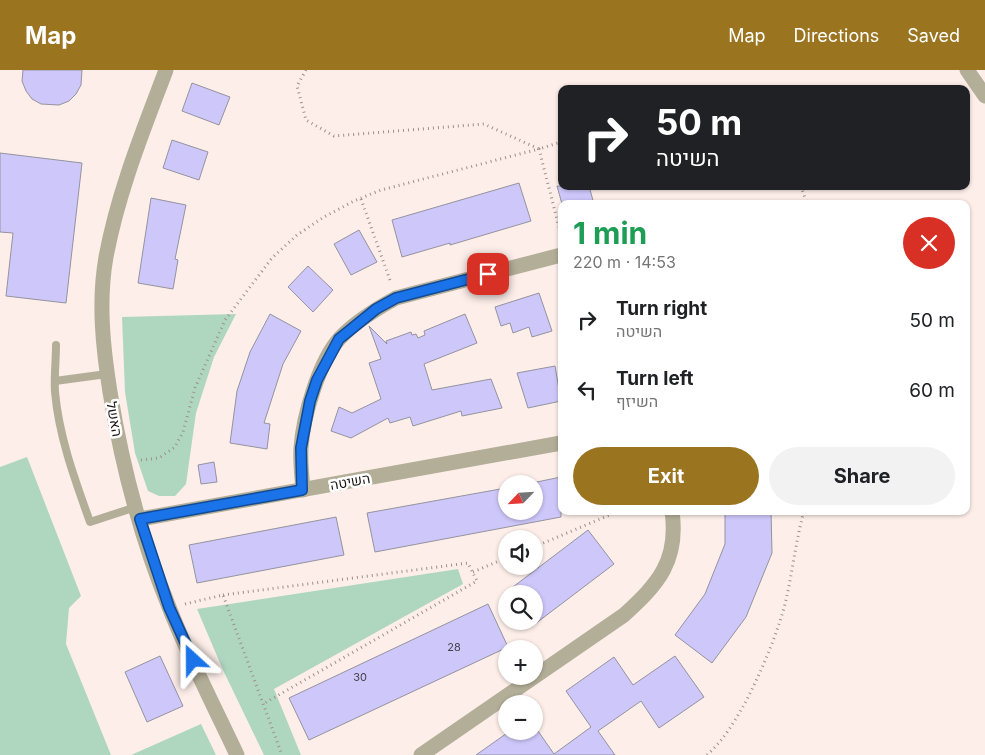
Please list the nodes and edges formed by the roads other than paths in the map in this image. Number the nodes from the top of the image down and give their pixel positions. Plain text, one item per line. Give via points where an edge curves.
1 (166, 70) edge
2 (966, 70) edge
3 (985, 96) edge
4 (558, 256) edge
5 (56, 346) dead end
6 (107, 374) junction
7 (55, 381) junction
8 (558, 444) edge
9 (302, 490) junction
10 (138, 513) junction
11 (673, 515) edge
12 (237, 755) edge
13 (421, 755) edge

1 - 6 street, האשל via 122,189 106,258 102,305
2 - 3 street
4 - 9 street via 396,298 376,309 339,339 317,380 304,427
5 - 7 lane
6 - 7 lane
6 - 10 street, האשל via 123,463
7 - 10 lane via 61,428 90,522
8 - 9 street, השיטה
9 - 10 street, השיטה
10 - 12 street, האשל via 169,607
11 - 13 street via 673,543 667,565 643,598 624,615

